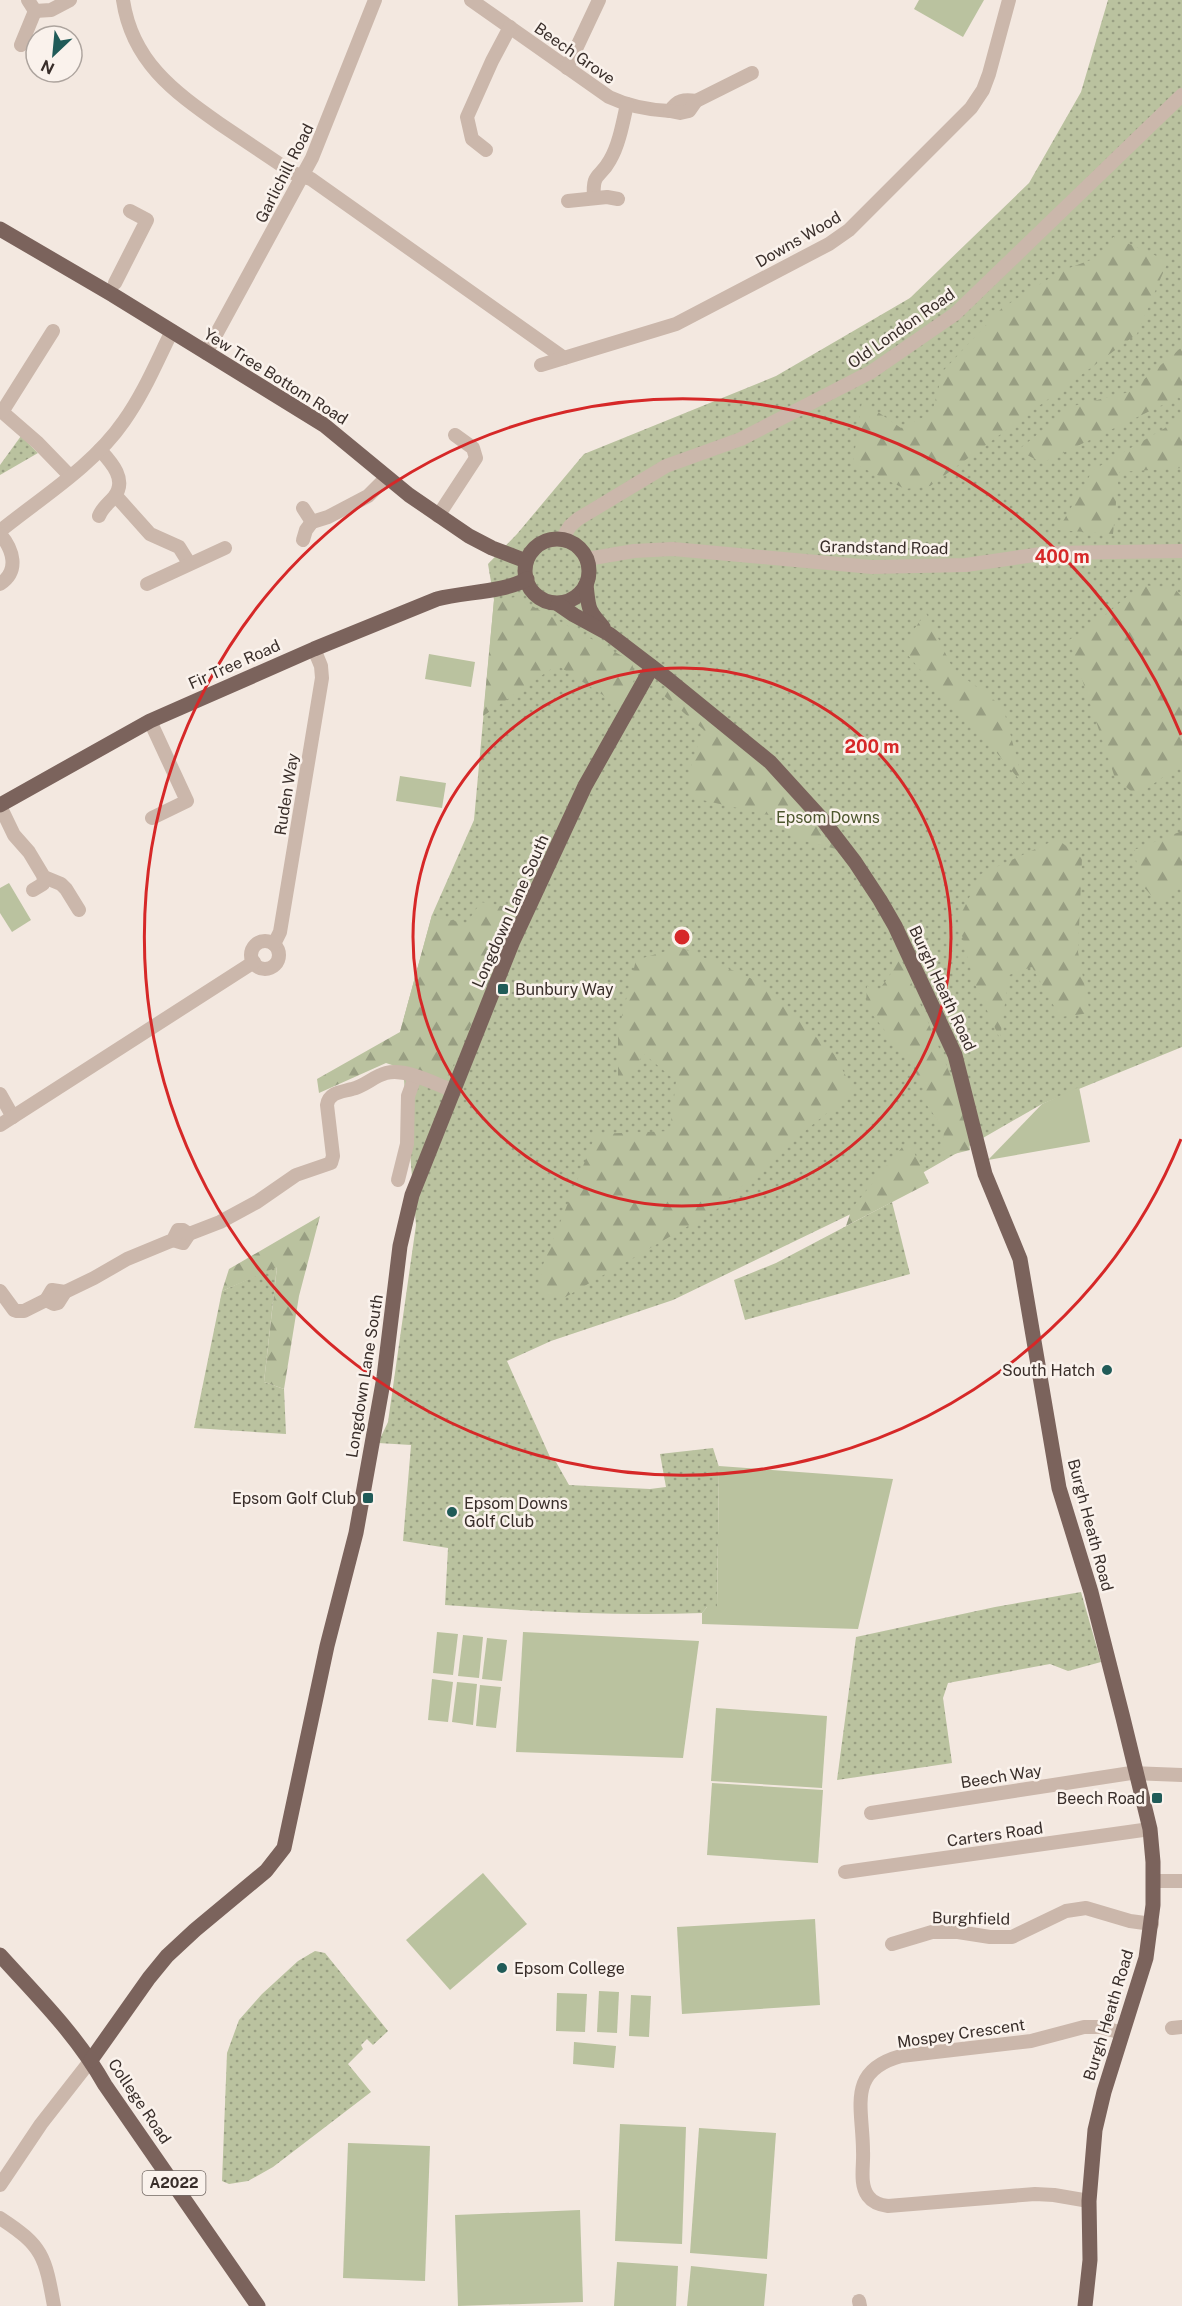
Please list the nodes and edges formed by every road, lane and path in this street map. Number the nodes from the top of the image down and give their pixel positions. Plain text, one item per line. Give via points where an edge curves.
1 (70, 0) edge
2 (123, 0) edge
3 (375, 0) edge
4 (471, 0) edge
5 (599, 0) edge
6 (1009, 0) edge
7 (31, 5) edge
8 (510, 27) junction
9 (21, 45) dead end
10 (567, 68) junction
11 (752, 73) dead end
12 (1182, 95) edge
13 (627, 104) junction
14 (486, 150) dead end
15 (302, 177) junction
16 (594, 198) junction
17 (618, 199) dead end
18 (568, 201) dead end
19 (130, 211) dead end
20 (0, 229) edge
21 (115, 283) dead end
22 (53, 331) dead end
23 (172, 331) junction
24 (206, 353) junction
25 (564, 358) junction
26 (541, 365) dead end
27 (1, 411) edge
28 (455, 435) dead end
29 (100, 450) junction
30 (70, 476) junction
31 (387, 477) junction
32 (116, 496) junction
33 (303, 508) dead end
34 (99, 516) dead end
35 (438, 516) junction
36 (312, 522) junction
37 (0, 532) edge
38 (562, 539) junction
39 (303, 540) dead end
40 (225, 548) dead end
41 (1182, 551) edge
42 (587, 559) junction
43 (526, 561) junction
44 (189, 563) junction
45 (526, 579) junction
46 (0, 584) edge
47 (147, 584) dead end
48 (586, 585) junction
49 (496, 589) junction
50 (537, 597) junction
51 (558, 604) junction
52 (609, 634) junction
53 (314, 649) junction
54 (652, 667) junction
55 (150, 721) junction
56 (0, 806) edge
57 (152, 818) dead end
58 (44, 877) junction
59 (33, 890) dead end
60 (79, 910) dead end
61 (274, 944) junction
62 (254, 962) junction
63 (415, 1077) junction
64 (454, 1091) junction
65 (0, 1094) edge
66 (13, 1117) junction
67 (0, 1125) edge
68 (398, 1180) dead end
69 (0, 1291) edge
70 (1137, 1774) junction
71 (1182, 1775) edge
72 (871, 1813) dead end
73 (1150, 1828) junction
74 (845, 1872) dead end
75 (1153, 1881) junction
76 (1182, 1881) edge
77 (1152, 1924) junction
78 (892, 1944) dead end
79 (0, 1955) edge
80 (1122, 2033) junction
81 (91, 2060) junction
82 (0, 2185) edge
83 (1089, 2201) junction
84 (0, 2218) edge
85 (54, 2306) edge
86 (258, 2306) edge
87 (1084, 2306) edge

1 - 7 street via 51,10
2 - 15 street via 140,49 169,86
3 - 15 street, Garlichill Road
4 - 8 street, Beech Grove
5 - 10 street
6 - 25 street, Downs Wood via 983,90 971,108 849,230 676,324
7 - 9 street
8 - 10 street, Beech Grove
8 - 14 street via 467,117 472,139
10 - 13 street, Beech Grove via 609,97
11 - 13 street, Beech Grove via 696,101 689,111 657,111
12 - 38 street, Old London Road via 955,314 871,372 741,439 688,456 646,478 578,519
13 - 16 street via 610,161 595,177
15 - 24 street, Garlichill Road
15 - 25 street via 311,179
16 - 17 street
16 - 18 street
19 - 21 street via 147,220
20 - 23 main road, Yew Tree Bottom Road
22 - 27 street
23 - 24 main road, Yew Tree Bottom Road
23 - 29 street via 140,396
24 - 31 main road, Yew Tree Bottom Road via 324,425
25 - 26 street, Downs Wood
27 - 30 street
28 - 35 street via 473,448 476,458
29 - 30 street
29 - 32 street via 118,473
30 - 37 street
31 - 35 main road, Yew Tree Bottom Road
31 - 36 street via 368,496
32 - 34 street
32 - 44 street via 150,534 178,547
33 - 36 street
35 - 43 main road, Yew Tree Bottom Road via 481,543
36 - 39 street
37 - 46 street via 12,552 13,562 11,573
38 - 42 main road
38 - 43 main road via 547,541 532,551
40 - 44 street
41 - 42 street, Grandstand Road via 1048,553 966,565 872,567 674,549
42 - 48 main road
43 - 45 main road
44 - 47 street
45 - 49 main road, Fir Tree Road
45 - 50 main road
48 - 51 main road via 572,600
48 - 52 main road, Burgh Heath Road via 592,616
49 - 50 main road, Fir Tree Road
49 - 53 main road, Fir Tree Road via 437,599
50 - 51 main road
51 - 52 main road, Burgh Heath Road
52 - 54 main road, Burgh Heath Road
53 - 55 main road, Fir Tree Road
53 - 61 street, Ruden Way via 322,678 280,932
54 - 64 main road, Longdown Lane South via 585,786 513,942
54 - 70 main road, Burgh Heath Road via 770,762 822,819 880,900 955,1055 983,1167 1020,1259 1059,1488 1091,1592
55 - 56 main road, Fir Tree Road
55 - 57 street via 187,801
56 - 58 street via 14,835
58 - 59 street
58 - 60 street via 61,884
61 - 62 street, Ruden Way via 265,941 256,945 252,953
61 - 62 street, Ruden Way via 279,953 277,963 268,969
62 - 66 street, Ruden Way
63 - 64 street
63 - 68 street via 408,1096 407,1144
63 - 69 street via 387,1072 335,1094 327,1105 333,1156 330,1163 296,1175 257,1202 189,1234 183,1243 172,1240 128,1258 65,1292 58,1303 46,1300 17,1311
64 - 81 main road, Longdown Lane South via 412,1195 400,1246 388,1352 356,1533 327,1646 284,1848 266,1871 167,1956
65 - 66 street
66 - 67 street, Ruden Way
70 - 71 street
70 - 72 street, Beech Way
70 - 73 main road, Burgh Heath Road
73 - 74 street, Carters Road
73 - 75 main road, Burgh Heath Road
75 - 76 street
75 - 77 main road, Burgh Heath Road
77 - 78 street, Burghfield via 1086,1908 1066,1911 1012,1937 932,1932
77 - 80 main road, Burgh Heath Road via 1143,1969
79 - 81 main road, College Road / A2022
80 - 83 main road, Burgh Heath Road via 1095,2130
80 - 83 street, Mospey Crescent via 1084,2027 1031,2040 901,2056 876,2067 859,2098 863,2183 869,2199 878,2204 1035,2194
81 - 82 street
81 - 86 main road, College Road / A2022
83 - 87 main road, Burgh Heath Road via 1090,2260
84 - 85 street via 38,2248

